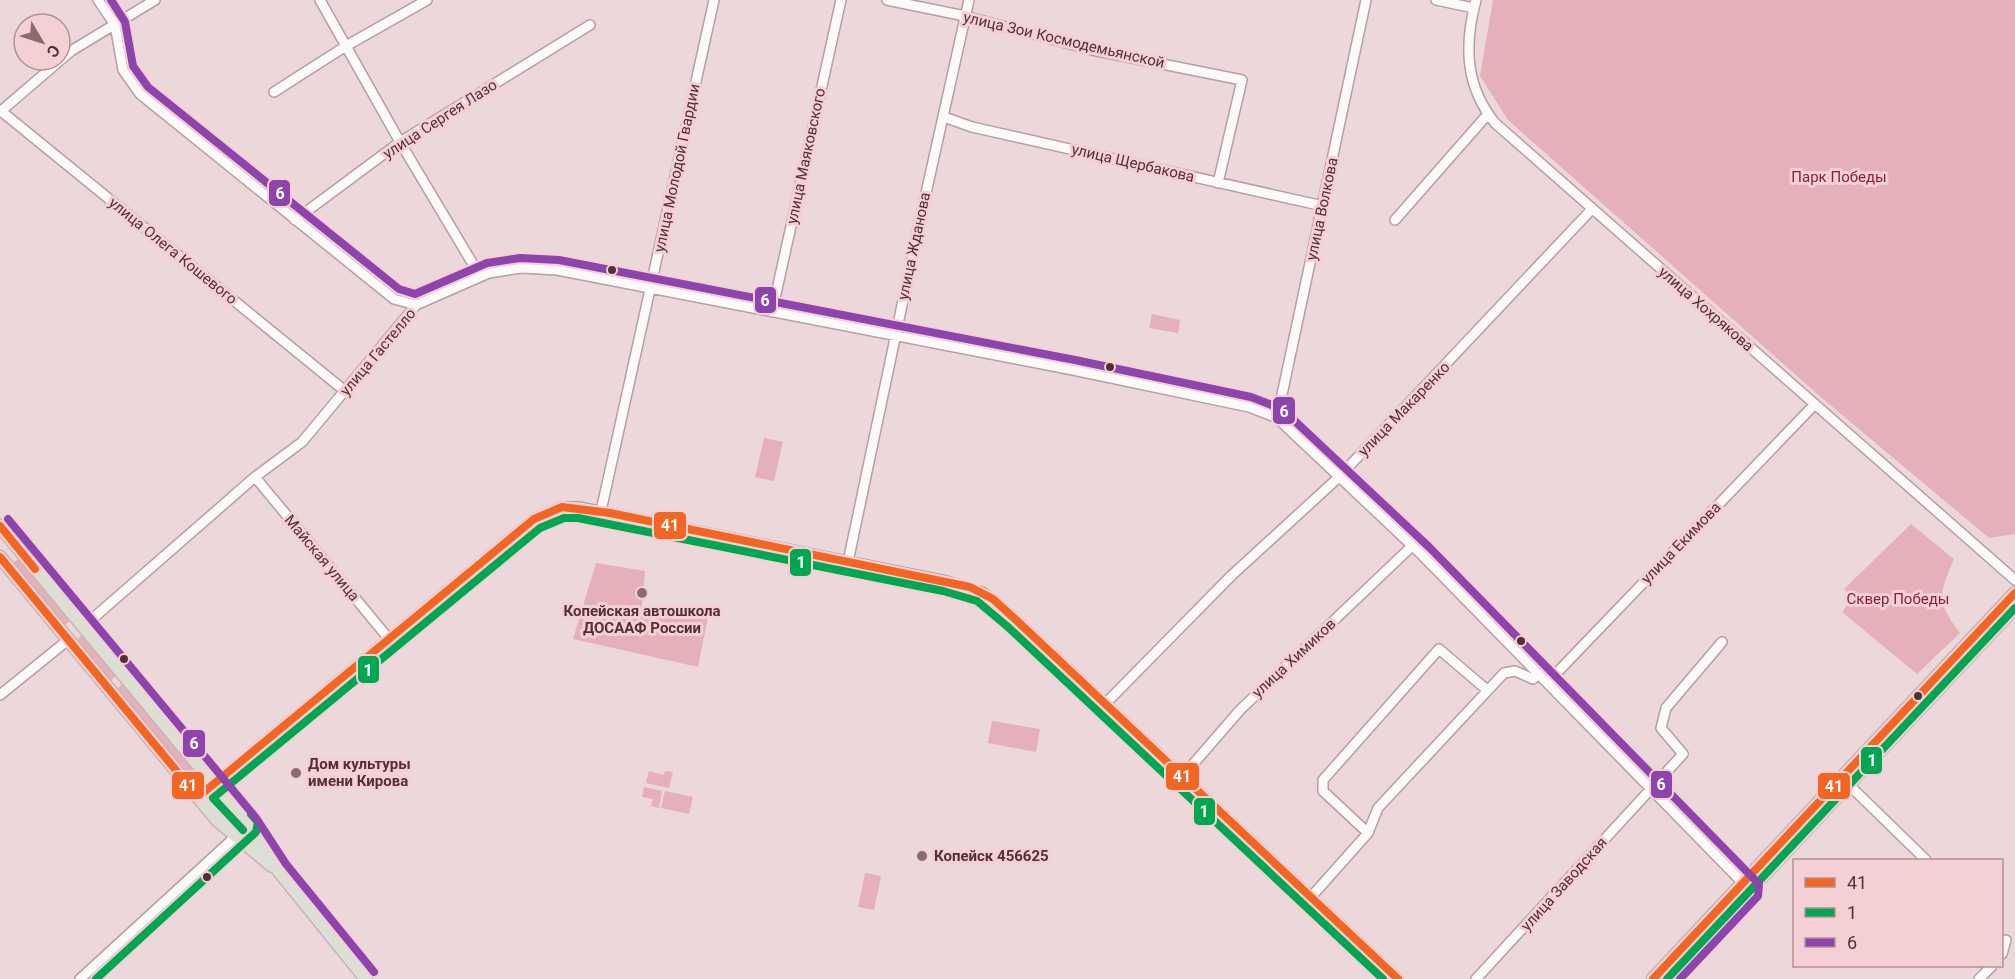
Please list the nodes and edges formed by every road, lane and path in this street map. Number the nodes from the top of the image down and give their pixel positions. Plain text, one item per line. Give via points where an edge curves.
1 (98, 0) edge
2 (155, 0) edge
3 (320, 0) edge
4 (427, 0) edge
5 (714, 0) edge
6 (841, 0) edge
7 (887, 0) edge
8 (969, 0) edge
9 (1366, 0) edge
10 (1436, 0) edge
11 (1475, 4) edge
12 (965, 16) junction
13 (115, 25) junction
14 (590, 25) dead end
15 (346, 46) junction
16 (274, 92) dead end
17 (1, 111) edge
18 (1488, 114) junction
19 (944, 117) junction
20 (400, 142) junction
21 (1218, 183) junction
22 (1323, 206) junction
23 (1592, 208) junction
24 (295, 220) junction
25 (1395, 220) dead end
26 (480, 276) junction
27 (651, 288) junction
28 (416, 304) junction
29 (772, 312) junction
30 (895, 336) junction
31 (345, 391) junction
32 (1815, 404) junction
33 (1277, 418) junction
34 (255, 477) junction
35 (1340, 477) junction
36 (601, 512) junction
37 (0, 526) edge
38 (1412, 546) junction
39 (0, 557) edge
40 (848, 562) junction
41 (2015, 580) edge
42 (2015, 592) edge
43 (2015, 607) edge
44 (83, 627) junction
45 (389, 639) junction
46 (68, 640) junction
47 (1722, 642) dead end
48 (1539, 674) junction
49 (126, 677) junction
50 (1548, 682) junction
51 (110, 690) junction
52 (1487, 690) junction
53 (0, 694) edge
54 (1105, 704) junction
55 (1182, 777) junction
56 (1845, 781) junction
57 (214, 784) junction
58 (1652, 790) junction
59 (198, 797) junction
60 (248, 825) junction
61 (1368, 833) junction
62 (235, 837) junction
63 (1924, 859) edge
64 (278, 870) junction
65 (1747, 886) junction
66 (1311, 897) junction
67 (1991, 967) edge
68 (80, 979) edge
69 (366, 979) edge
70 (1398, 979) edge
71 (1476, 979) edge
72 (1653, 979) edge
73 (1666, 979) edge
74 (1979, 979) edge

1 - 13 street
2 - 13 street
3 - 15 street
4 - 15 street
5 - 27 street, улица Молодой Гвардии
6 - 29 street, улица Маяковского
7 - 12 street, улица Зои Космодемьянской
8 - 12 street, улица Жданова
9 - 22 street, улица Волкова
10 - 11 street
11 - 18 street, улица Хохрякова via 1469,35 1470,75
12 - 19 street, улица Жданова
12 - 21 street, улица Зои Космодемьянской via 1092,50 1242,80
13 - 17 street via 71,51
13 - 24 street via 123,70 132,86
14 - 20 street, улица Сергея Лазо
15 - 16 street
15 - 20 street
17 - 31 street, улица Олега Кошевого
18 - 23 street, улица Хохрякова
18 - 25 street
19 - 21 street, улица Щербакова via 972,127
19 - 30 street, улица Жданова
20 - 24 street, улица Сергея Лазо
20 - 26 street
21 - 22 street, улица Щербакова
22 - 33 street, улица Волкова
23 - 32 street, улица Хохрякова
23 - 35 street, улица Макаренко
24 - 28 street via 394,299
26 - 27 street, улица Гастелло via 521,268 557,270
26 - 28 street, улица Гастелло
27 - 29 street, улица Гастелло
27 - 36 street, улица Молодой Гвардии
28 - 31 street, улица Гастелло
29 - 30 street, улица Гастелло
30 - 33 street, улица Гастелло via 1248,407
30 - 40 street, улица Жданова
31 - 34 street, улица Гастелло via 302,442
32 - 41 street, улица Хохрякова
32 - 50 street, улица Екимова
33 - 35 street
34 - 44 street, улица Гастелло
34 - 45 street, Майская улица
35 - 38 street
35 - 54 street, улица Макаренко via 1231,576
36 - 40 street
36 - 45 street via 562,507 534,519
37 - 44 main road
38 - 48 street
38 - 55 street, улица Химиков via 1239,710
39 - 46 main road
40 - 54 street via 970,587 993,599
42 - 56 main road
43 - 56 main road
44 - 46 main road, улица Гастелло
44 - 49 main road
45 - 57 street
46 - 51 main road
46 - 53 street, улица Гастелло
47 - 58 street, улица Заводская via 1666,708 1661,728 1683,754
48 - 50 street
48 - 52 street via 1533,679 1509,670
49 - 51 main road
49 - 57 main road
50 - 58 street
51 - 59 main road
52 - 61 street via 1378,808
52 - 61 street via 1439,650 1323,780 1323,791
54 - 55 street
55 - 66 street
56 - 63 street
56 - 65 main road
57 - 59 main road
57 - 60 main road
58 - 65 street
58 - 71 street, улица Заводская
59 - 62 main road
60 - 62 main road
60 - 64 main road
61 - 66 street
62 - 64 main road
62 - 68 street
64 - 69 main road
65 - 72 main road
65 - 73 main road
66 - 70 street
67 - 74 street

